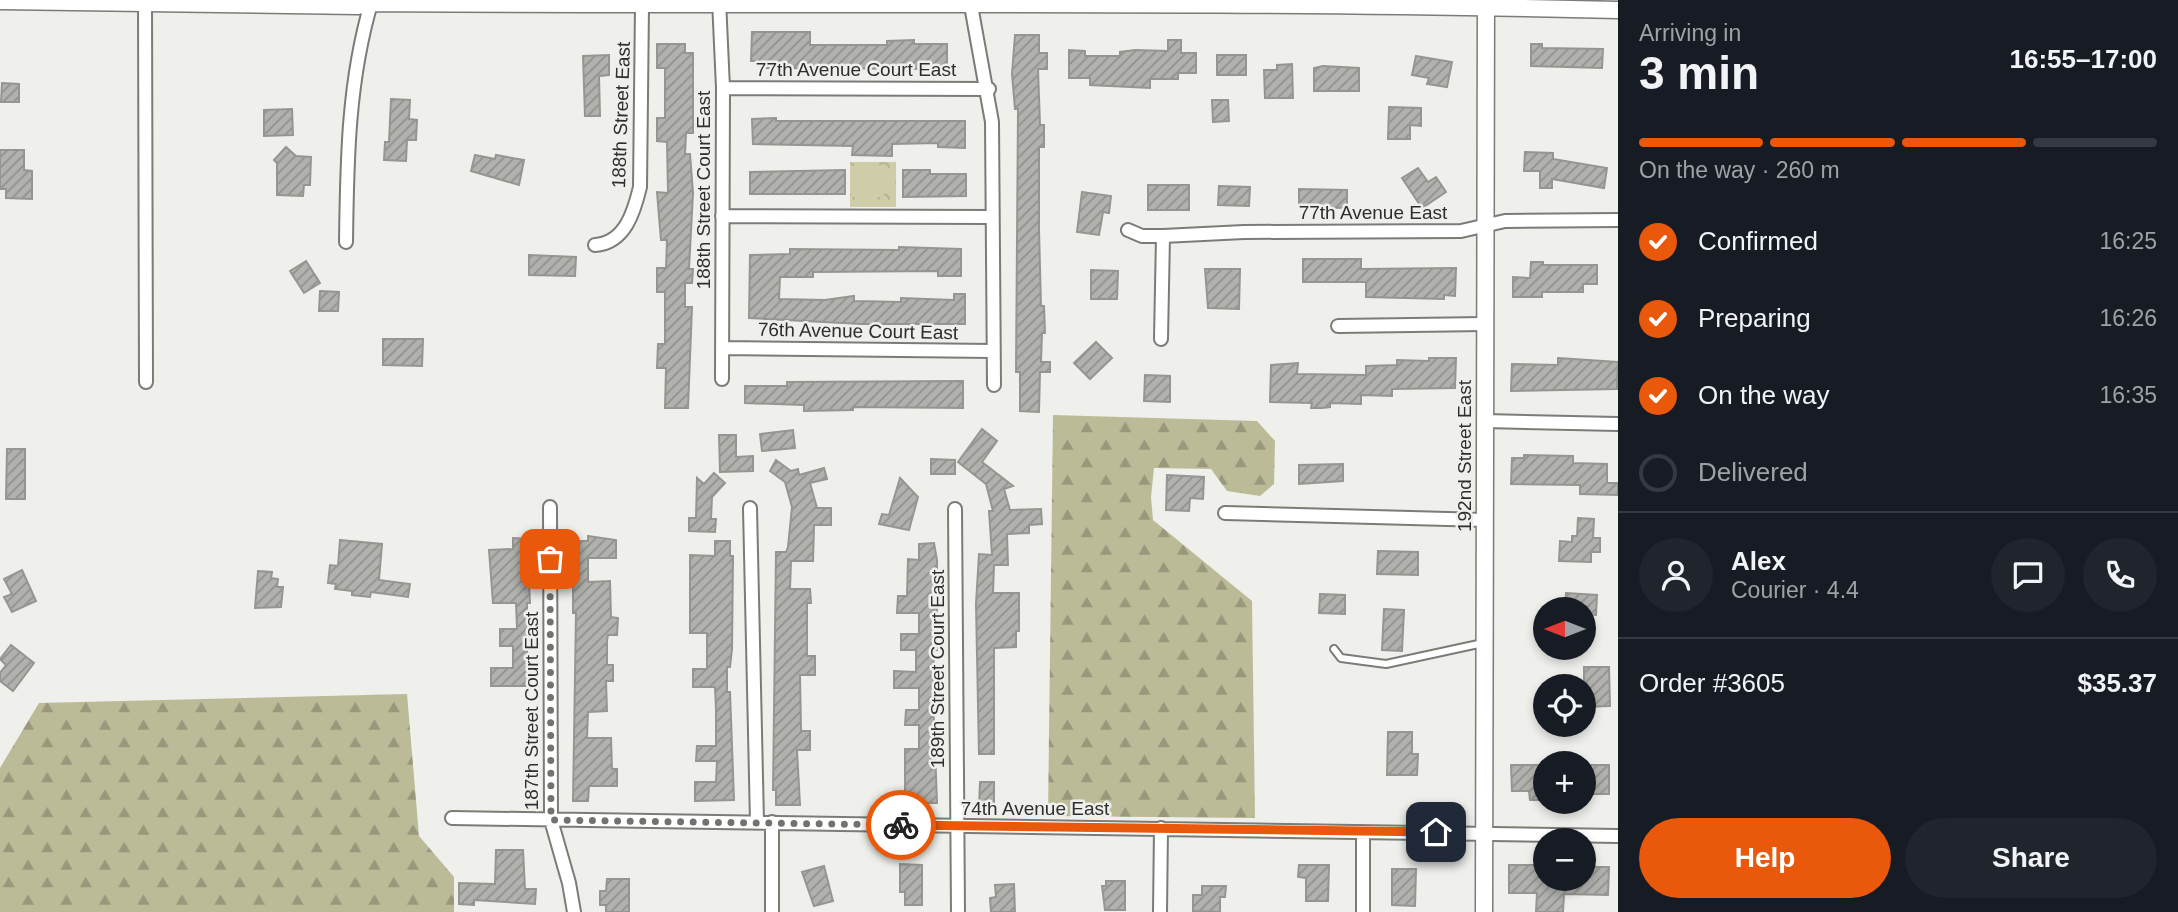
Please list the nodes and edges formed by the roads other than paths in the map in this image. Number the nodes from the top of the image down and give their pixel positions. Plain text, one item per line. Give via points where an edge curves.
1 (0, 1) edge
2 (145, 1) edge
3 (371, 1) edge
4 (551, 2) edge
5 (602, 2) edge
6 (719, 2) edge
7 (970, 2) edge
8 (1486, 3) edge
9 (642, 5) junction
10 (1618, 10) edge
11 (723, 88) junction
12 (989, 89) junction
13 (722, 216) junction
14 (992, 217) junction
15 (1618, 220) edge
16 (1486, 224) junction
17 (1128, 230) dead end
18 (1163, 236) junction
19 (346, 242) dead end
20 (595, 245) dead end
21 (1485, 324) junction
22 (1338, 326) dead end
23 (1161, 339) dead end
24 (723, 348) junction
25 (993, 351) junction
26 (722, 379) dead end
27 (146, 382) dead end
28 (994, 385) dead end
29 (1485, 421) junction
30 (1618, 424) edge
31 (550, 507) dead end
32 (750, 508) dead end
33 (955, 509) dead end
34 (1226, 513) dead end
35 (1485, 520) junction
36 (1485, 643) junction
37 (1334, 649) dead end
38 (452, 818) dead end
39 (551, 820) junction
40 (757, 822) junction
41 (772, 822) junction
42 (958, 827) junction
43 (1161, 828) junction
44 (1363, 832) junction
45 (1484, 832) junction
46 (1618, 836) edge
47 (574, 912) edge
48 (772, 912) edge
49 (958, 912) edge
50 (1160, 912) edge
51 (1363, 912) edge
52 (1484, 912) edge

1 - 2 street
2 - 3 street via 358,5
2 - 27 street
3 - 4 street
3 - 19 street via 353,80
4 - 5 street
5 - 9 street
6 - 7 street
6 - 9 street
6 - 11 street, 188th Street Court East
7 - 8 street
7 - 12 street
8 - 10 street
8 - 16 street, 192nd Street East
9 - 20 street, 188th Street East via 640,187 623,231 612,241
11 - 12 street, 77th Avenue Court East
11 - 13 street, 188th Street Court East
12 - 14 street
13 - 14 street
13 - 24 street, 188th Street Court East
14 - 25 street
15 - 16 street, 77th Avenue East
16 - 18 street, 77th Avenue East via 1461,231
16 - 21 street, 192nd Street East
17 - 18 street, 77th Avenue East via 1142,236
18 - 23 street
21 - 22 street
21 - 29 street, 192nd Street East
24 - 25 street, 76th Avenue Court East
24 - 26 street, 188th Street Court East
25 - 28 street
29 - 30 street
29 - 35 street, 192nd Street East
31 - 39 street, 187th Street Court East
32 - 40 street
33 - 42 street, 189th Street Court East
34 - 35 street
35 - 36 street, 192nd Street East
36 - 37 lane via 1386,664 1341,658
36 - 45 street, 192nd Street East
38 - 39 street, 74th Avenue East
39 - 40 street, 74th Avenue East
39 - 47 street, 187th Street Court East
40 - 41 street, 74th Avenue East
41 - 42 street, 74th Avenue East
41 - 48 street
42 - 43 street, 74th Avenue East
42 - 49 street, 189th Street Court East
43 - 44 street, 74th Avenue East
43 - 50 street
44 - 45 street, 74th Avenue East
44 - 51 street
45 - 46 street, 74th Avenue East
45 - 52 street, 192nd Street East

